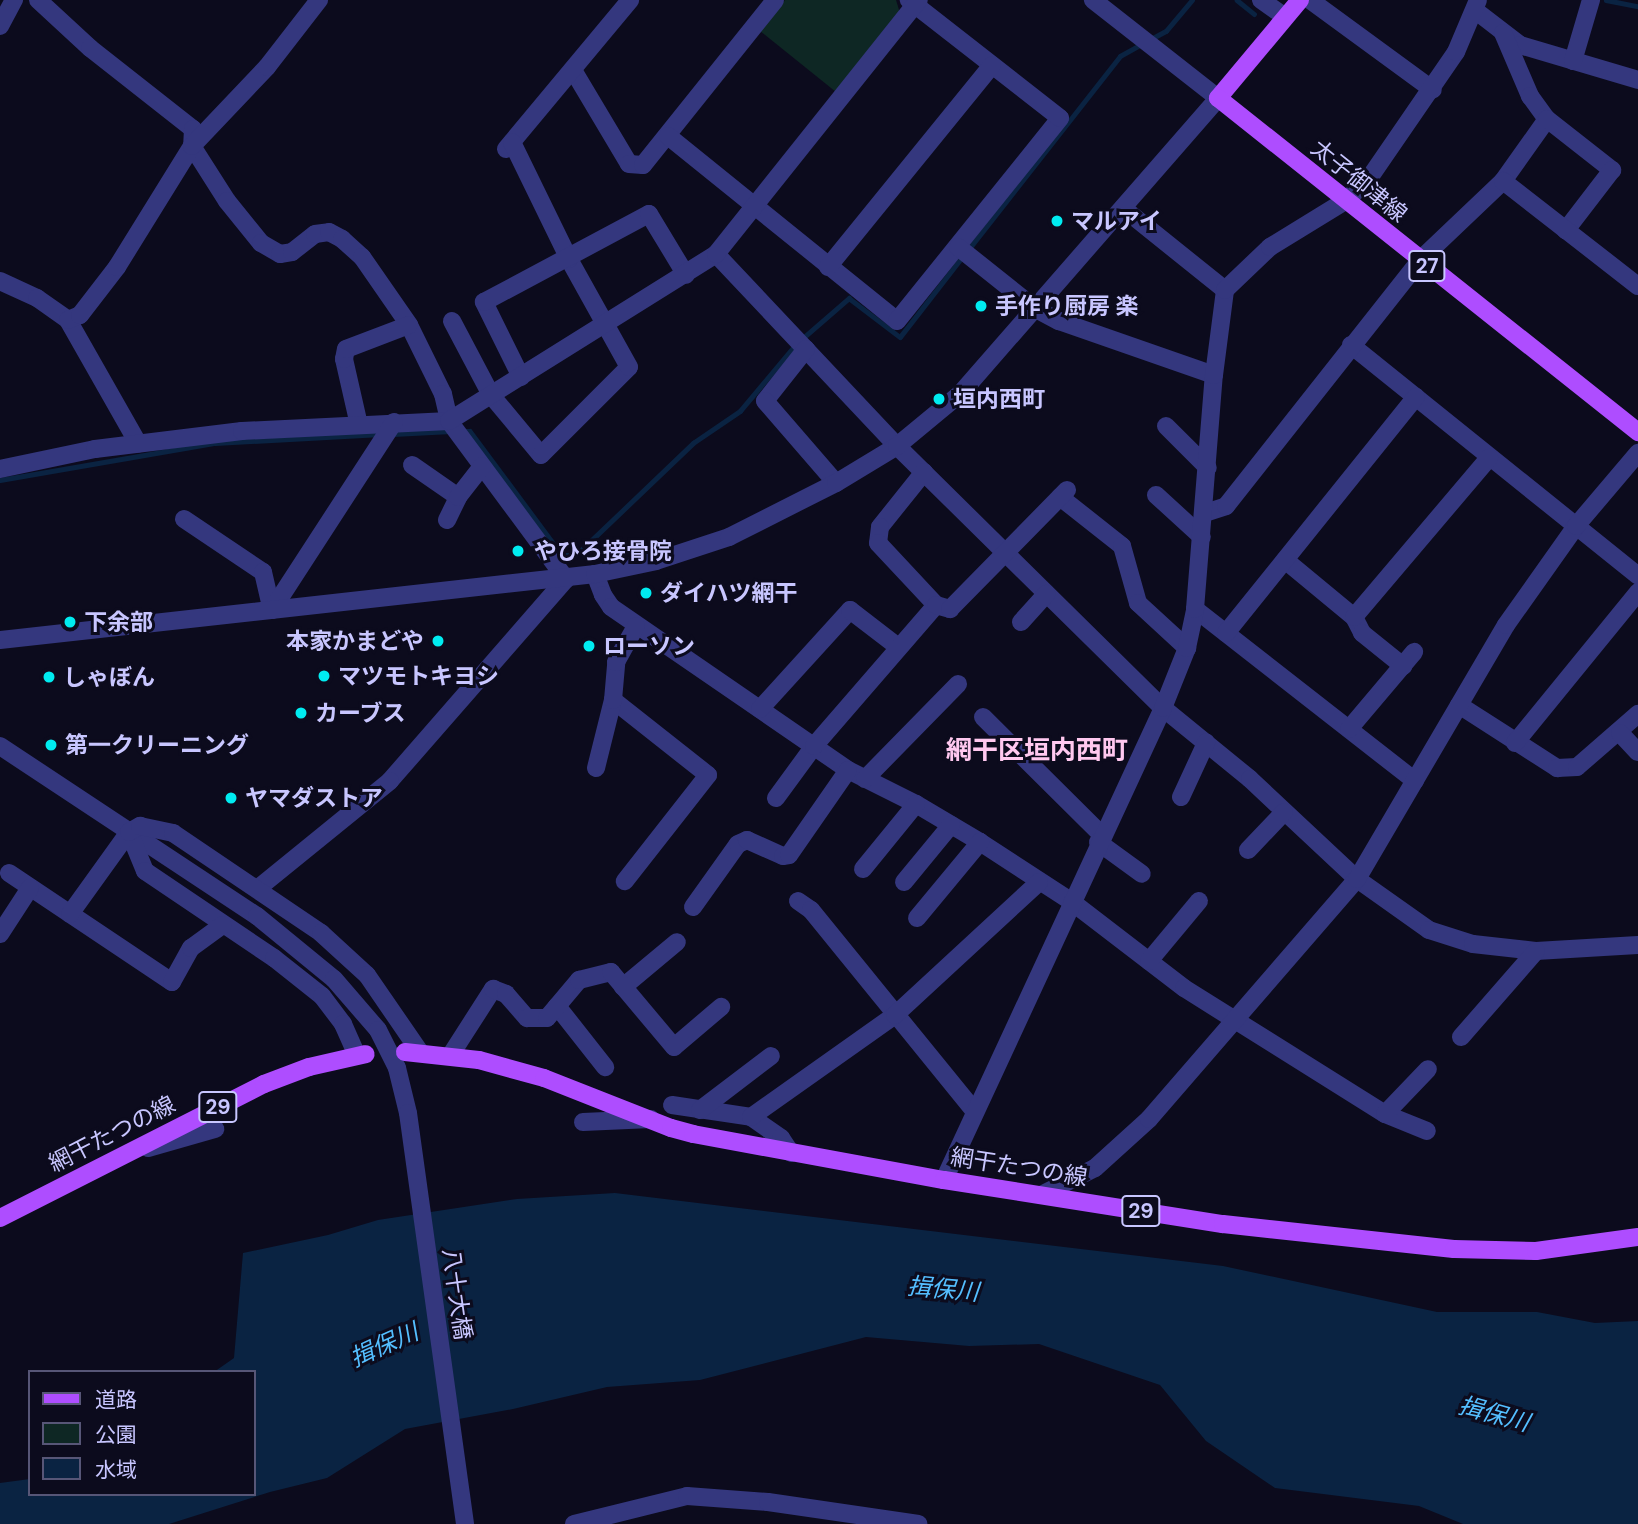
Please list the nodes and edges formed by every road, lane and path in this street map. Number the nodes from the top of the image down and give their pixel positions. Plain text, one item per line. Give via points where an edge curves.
1 (14, 0) edge
2 (38, 0) edge
3 (318, 0) edge
4 (630, 0) edge
5 (775, 0) edge
6 (1093, 0) edge
7 (1261, 0) edge
8 (1300, 0) edge
9 (1310, 0) edge
10 (914, 2) edge
11 (1591, 2) edge
12 (1477, 6) edge
13 (1285, 17) junction
14 (0, 26) edge
15 (1503, 33) junction
16 (1573, 61) junction
17 (992, 65) junction
18 (573, 70) junction
19 (1638, 80) edge
20 (1433, 90) junction
21 (1217, 98) junction
22 (1547, 120) junction
23 (668, 136) junction
24 (192, 146) junction
25 (1503, 181) junction
26 (1345, 201) junction
27 (754, 208) junction
28 (1123, 208) junction
29 (1566, 230) junction
30 (965, 253) junction
31 (716, 254) junction
32 (569, 259) junction
33 (1420, 260) junction
34 (828, 267) junction
35 (687, 275) junction
36 (0, 281) edge
37 (1638, 286) edge
38 (1225, 290) junction
39 (1036, 309) junction
40 (68, 320) junction
41 (452, 321) dead end
42 (409, 325) junction
43 (605, 325) junction
44 (1351, 345) junction
45 (806, 349) junction
46 (1214, 375) junction
47 (521, 377) junction
48 (491, 396) junction
49 (1416, 397) junction
50 (449, 421) junction
51 (359, 425) junction
52 (1166, 426) dead end
53 (390, 430) junction
54 (1638, 432) edge
55 (138, 443) junction
56 (897, 446) junction
57 (1638, 453) edge
58 (1489, 458) junction
59 (412, 465) dead end
60 (482, 466) junction
61 (1208, 468) junction
62 (0, 470) edge
63 (924, 472) junction
64 (836, 483) junction
65 (1156, 495) dead end
66 (458, 497) junction
67 (1205, 513) junction
68 (184, 519) dead end
69 (447, 520) dead end
70 (1576, 526) junction
71 (1202, 537) junction
72 (1005, 554) junction
73 (1285, 559) junction
74 (595, 575) junction
75 (1638, 576) edge
76 (566, 579) junction
77 (1638, 592) edge
78 (1046, 594) junction
79 (936, 605) junction
80 (1195, 609) junction
81 (272, 610) junction
82 (1354, 617) junction
83 (1021, 622) dead end
84 (636, 626) junction
85 (1226, 633) junction
86 (0, 640) edge
87 (898, 647) junction
88 (1187, 648) junction
89 (958, 684) dead end
90 (613, 700) junction
91 (1458, 705) junction
92 (1163, 708) junction
93 (760, 709) junction
94 (1638, 714) edge
95 (983, 717) dead end
96 (1349, 729) junction
97 (1620, 733) junction
98 (1206, 743) junction
99 (1515, 743) junction
100 (0, 746) edge
101 (814, 746) junction
102 (1638, 752) edge
103 (596, 768) dead end
104 (848, 770) junction
105 (865, 779) junction
106 (1415, 781) junction
107 (1181, 797) dead end
108 (776, 798) dead end
109 (916, 804) junction
110 (1284, 812) junction
111 (951, 825) junction
112 (129, 832) junction
113 (1100, 839) junction
114 (980, 842) junction
115 (1248, 850) dead end
116 (863, 869) dead end
117 (9, 873) dead end
118 (1142, 874) dead end
119 (1357, 879) junction
120 (625, 881) dead end
121 (904, 882) dead end
122 (1040, 882) junction
123 (30, 888) junction
124 (257, 889) junction
125 (798, 901) dead end
126 (1199, 901) dead end
127 (1072, 902) junction
128 (693, 907) dead end
129 (70, 914) junction
130 (917, 918) dead end
131 (223, 925) junction
132 (0, 934) edge
133 (677, 942) dead end
134 (1638, 945) edge
135 (1536, 951) junction
136 (1149, 961) junction
137 (623, 987) junction
138 (557, 1006) junction
139 (721, 1007) dead end
140 (895, 1014) junction
141 (1234, 1020) junction
142 (1461, 1037) dead end
143 (413, 1052) joint
144 (361, 1054) joint
145 (450, 1056) junction
146 (771, 1056) dead end
147 (605, 1067) dead end
148 (1427, 1069) dead end
149 (673, 1105) dead end
150 (701, 1110) junction
151 (975, 1112) junction
152 (1385, 1114) junction
153 (751, 1117) junction
154 (651, 1119) junction
155 (583, 1122) dead end
156 (215, 1129) dead end
157 (1427, 1131) dead end
158 (791, 1153) junction
159 (121, 1155) junction
160 (944, 1180) junction
161 (1041, 1195) junction
162 (0, 1218) edge
163 (1638, 1237) edge
164 (465, 1524) edge
165 (574, 1524) edge
166 (918, 1524) edge

1 - 14 street
2 - 24 street via 90,48 193,128
3 - 24 street via 267,67
4 - 18 street
5 - 23 street
6 - 21 street
7 - 13 street
8 - 13 main road
9 - 20 street
10 - 17 street
10 - 27 street
11 - 16 street
12 - 15 street
12 - 20 street
13 - 21 main road
15 - 16 street via 1520,45
15 - 22 street via 1530,96
16 - 19 street
17 - 30 street via 1059,118
17 - 34 street
18 - 23 street via 629,164 643,165
18 - 32 street via 508,147
20 - 26 street via 1368,180
21 - 26 main road, 太子御津線 / 27
21 - 28 street
22 - 25 street
22 - 29 street via 1612,170
23 - 27 street
24 - 40 street via 117,267 80,315
24 - 42 street via 261,243 280,254 292,252 315,234 328,232 342,239 375,272
25 - 29 street
25 - 33 street
26 - 33 main road, 太子御津線 / 27
26 - 38 street via 1270,247
27 - 31 street
27 - 34 street
28 - 38 street
28 - 39 street
29 - 37 street
30 - 34 street via 897,321
30 - 39 street
31 - 35 street
31 - 45 street
32 - 35 street via 649,214
32 - 43 street
32 - 47 street via 484,302
33 - 44 street
33 - 54 main road, 太子御津線 / 27
35 - 43 street
36 - 40 street via 37,298
38 - 46 street
39 - 46 street
39 - 56 street via 961,393
40 - 55 street
41 - 48 street
42 - 50 street via 443,394
42 - 51 street via 346,349 344,359
43 - 47 street
43 - 48 street via 629,367 541,455
44 - 49 street
44 - 67 street via 1226,506
45 - 56 street
45 - 64 street via 765,401
46 - 61 street
47 - 48 street
48 - 50 street
49 - 58 street
49 - 73 street
50 - 53 street
50 - 60 street
51 - 53 street
51 - 55 street via 242,431
52 - 61 street
53 - 81 street
55 - 62 street
56 - 63 street
56 - 64 street
57 - 70 street
58 - 70 street
58 - 82 street
59 - 66 street
60 - 66 street
60 - 76 street
61 - 67 street
63 - 72 street
63 - 79 street via 880,527 877,543
64 - 74 street via 729,537
65 - 71 street
66 - 69 street
67 - 71 street
68 - 81 street via 263,572
70 - 75 street
70 - 91 street via 1506,625
71 - 80 street
72 - 78 street
72 - 79 street via 950,608
72 - 88 street via 1064,494 1122,547 1138,603
73 - 82 street
73 - 85 street
74 - 76 street
74 - 84 street via 606,601
76 - 81 street
76 - 124 street via 390,781
77 - 99 street
78 - 83 street
78 - 92 street
79 - 87 street
80 - 85 street
80 - 88 street
81 - 86 street
82 - 96 street via 1362,633 1409,659
84 - 90 street via 616,662
84 - 93 street
85 - 96 street
87 - 93 street via 850,610
87 - 101 street
88 - 92 street
89 - 105 street
90 - 103 street
90 - 120 street via 708,775
91 - 99 street
91 - 106 street
92 - 98 street
92 - 113 street
93 - 101 street
94 - 97 street
95 - 113 street
96 - 106 street
97 - 99 street via 1577,766 1557,768
97 - 102 street
98 - 107 street
98 - 110 street
100 - 112 street, 八十大橋
101 - 104 street
101 - 108 street
104 - 105 street
104 - 128 street via 789,855 747,840 738,844
105 - 109 street
106 - 119 street
109 - 111 street
109 - 116 street
110 - 115 street
110 - 119 street
111 - 114 street
111 - 121 street
112 - 124 street via 140,826 173,833
112 - 129 street
112 - 131 street via 145,871
112 - 164 street, 八十大橋 via 257,916 334,979 378,1030 397,1068 408,1113
113 - 118 street
113 - 127 street
114 - 122 street
114 - 130 street
117 - 123 street
119 - 135 street via 1429,930 1473,944
119 - 141 street
122 - 127 street
122 - 140 street
123 - 129 street
123 - 132 street
124 - 143 street via 321,933 367,975
125 - 140 street via 811,910
126 - 136 street
127 - 136 street
127 - 151 street
129 - 131 street via 172,982 191,948
131 - 144 street via 321,996
133 - 137 street
134 - 135 street
135 - 142 street
136 - 141 street
137 - 138 street via 611,972 579,980
137 - 139 street via 674,1047
138 - 145 street via 547,1018 527,1018 506,993 493,989
138 - 147 street
140 - 151 street
140 - 153 street
141 - 152 street
141 - 161 street via 1149,1119 1095,1168
143 - 145 main road, 網干たつの線 / 29
144 - 159 main road, 網干たつの線 / 29 via 264,1084
145 - 154 main road, 網干たつの線 / 29 via 544,1078
146 - 150 street
148 - 152 street
149 - 150 street
150 - 153 street
151 - 160 street
152 - 157 street
153 - 158 street via 780,1138
154 - 155 street
154 - 158 main road, 網干たつの線 / 29 via 693,1134
156 - 159 street
158 - 160 main road, 網干たつの線 / 29
159 - 162 main road, 網干たつの線 / 29
160 - 161 main road, 網干たつの線 / 29
161 - 163 main road, 網干たつの線 / 29 via 1223,1224 1454,1249 1536,1251
165 - 166 street via 687,1496 768,1502

